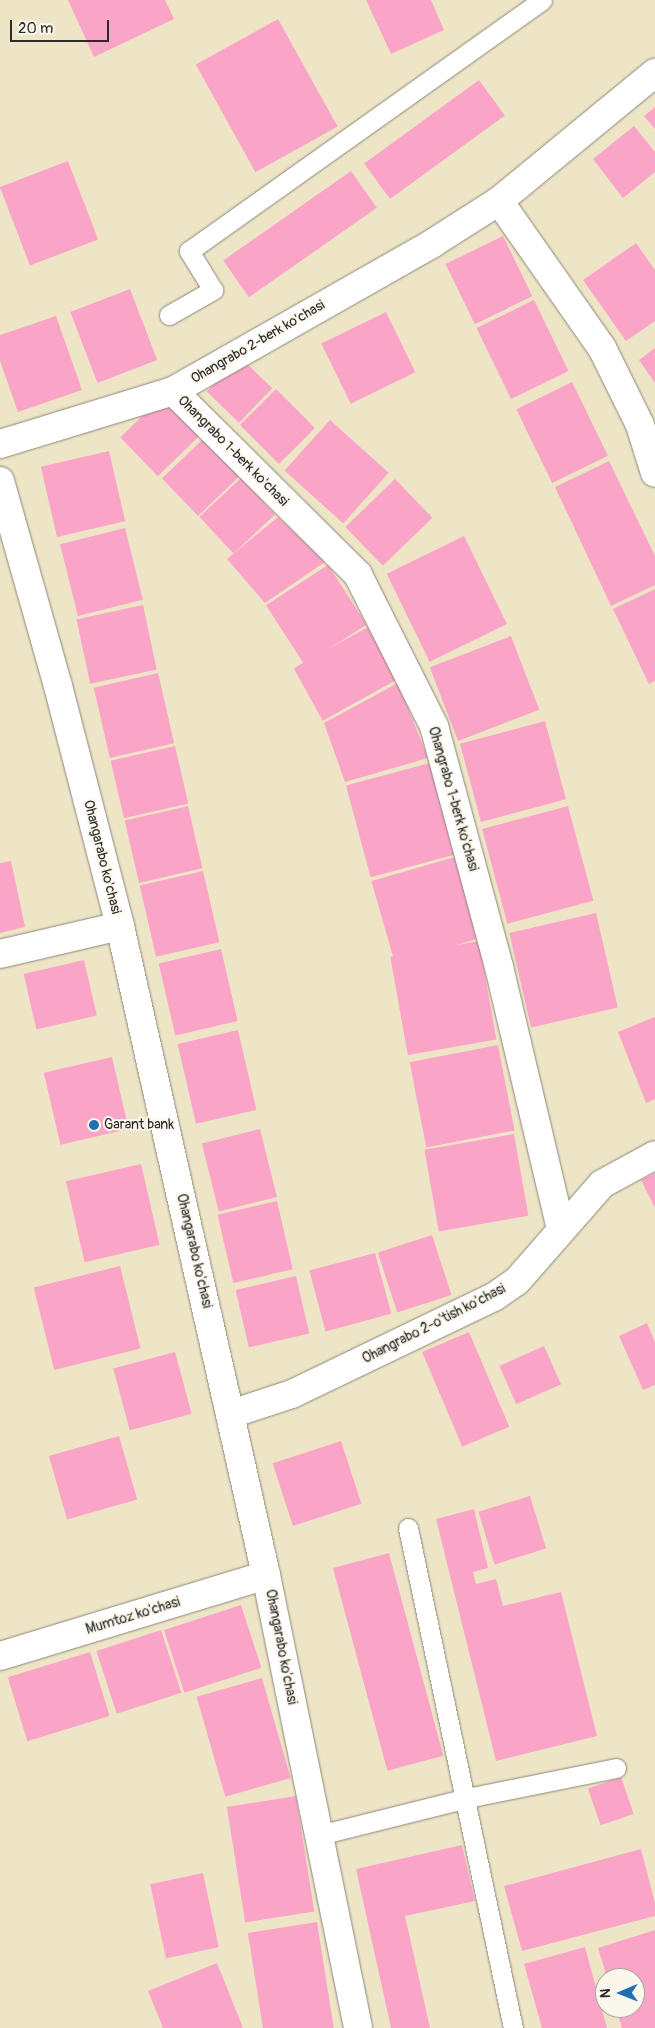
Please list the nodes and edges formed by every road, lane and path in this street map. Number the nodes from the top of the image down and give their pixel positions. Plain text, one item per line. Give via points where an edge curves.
1 (542, 0) edge
2 (655, 73) edge
3 (499, 200) junction
4 (169, 315) dead end
5 (173, 391) junction
6 (0, 444) edge
7 (654, 469) edge
8 (0, 481) edge
9 (120, 926) junction
10 (0, 954) edge
11 (655, 1155) edge
12 (561, 1230) junction
13 (231, 1414) junction
14 (408, 1528) dead end
15 (266, 1575) junction
16 (0, 1656) edge
17 (616, 1768) dead end
18 (467, 1798) junction
19 (318, 1835) junction
20 (358, 2028) edge
21 (513, 2028) edge

1 - 4 lane via 189,251 214,290
2 - 3 street, Ohangrabo 2-berk ko'chasi
3 - 5 street, Ohangrabo 2-berk ko'chasi via 433,243
3 - 7 street via 602,348 640,425
5 - 6 street, Ohangrabo 2-berk ko'chasi
5 - 12 street, Ohangrabo 1-berk ko'chasi via 358,575 434,726 499,967
8 - 9 street, Ohangarabo ko'chasi via 58,686
9 - 10 street
9 - 13 street, Ohangarabo ko'chasi
11 - 12 street, Ohangrabo 2-o'tish ko'chasi via 602,1184
12 - 13 street, Ohangrabo 2-o'tish ko'chasi via 517,1281 494,1297 292,1394
13 - 15 street, Ohangarabo ko'chasi
14 - 18 lane
15 - 16 street, Mumtoz ko'chasi
15 - 19 street, Ohangarabo ko'chasi
17 - 18 lane
18 - 19 lane
18 - 21 lane
19 - 20 street, Ohangarabo ko'chasi

